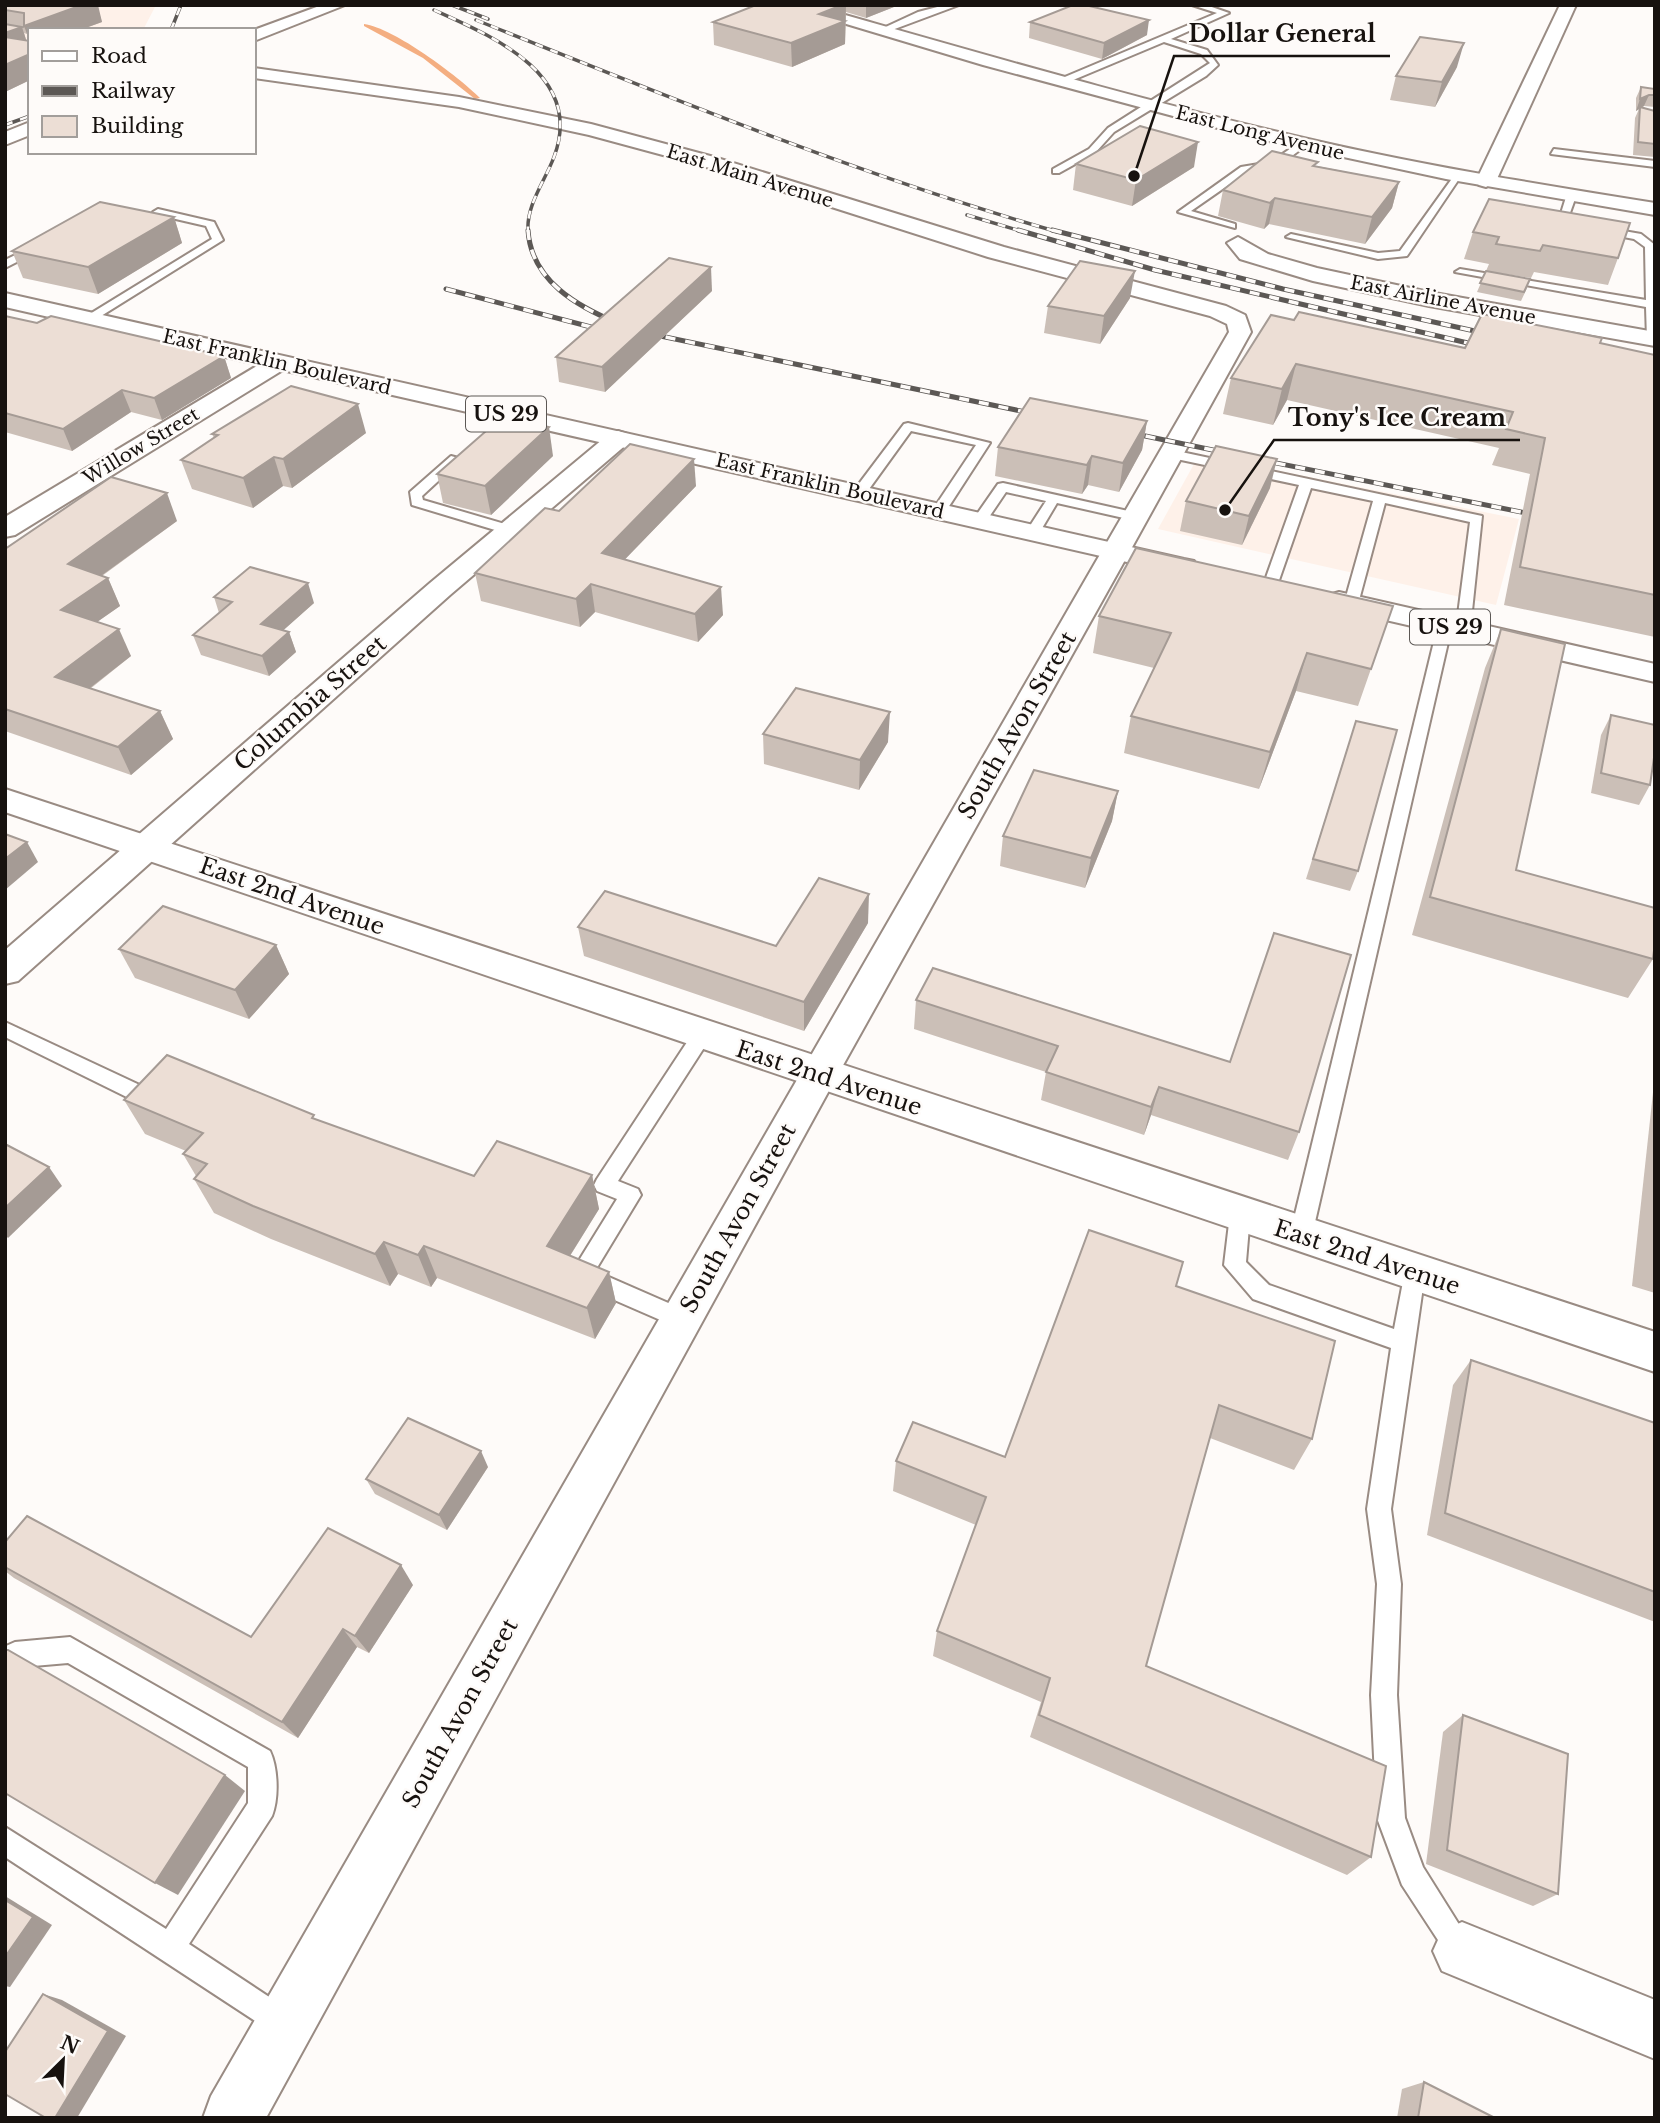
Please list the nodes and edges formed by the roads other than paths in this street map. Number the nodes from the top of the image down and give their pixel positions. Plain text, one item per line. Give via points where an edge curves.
1 (337, 5) edge
2 (791, 5) edge
3 (955, 5) edge
4 (1196, 5) edge
5 (1568, 5) edge
6 (881, 30) junction
7 (256, 35) edge
8 (1164, 39) junction
9 (256, 74) edge
10 (1063, 81) junction
11 (1149, 105) junction
12 (28, 129) edge
13 (1111, 130) junction
14 (1124, 134) edge
15 (5, 139) edge
16 (1303, 144) junction
17 (1554, 152) dead end
18 (1655, 164) edge
19 (1056, 171) dead end
20 (1456, 176) junction
21 (1486, 181) junction
22 (1571, 196) junction
23 (1655, 209) edge
24 (158, 212) edge
25 (1573, 226) edge
26 (1586, 228) edge
27 (1235, 234) joint
28 (1291, 237) dead end
29 (53, 239) edge
30 (5, 265) edge
31 (1460, 272) dead end
32 (5, 300) edge
33 (1651, 304) junction
34 (89, 319) junction
35 (1237, 320) joint
36 (1654, 339) edge
37 (278, 363) junction
38 (618, 439) junction
39 (465, 451) edge
40 (1172, 454) junction
41 (1306, 483) junction
42 (859, 493) junction
43 (1054, 498) junction
44 (1380, 499) junction
45 (939, 511) junction
46 (980, 520) junction
47 (5, 529) edge
48 (510, 530) junction
49 (1033, 532) junction
50 (1126, 534) junction
51 (1207, 572) edge
52 (1281, 588) joint
53 (1351, 604) junction
54 (1454, 627) junction
55 (1655, 673) edge
56 (5, 800) edge
57 (147, 847) junction
58 (5, 971) edge
59 (5, 1029) edge
60 (702, 1035) junction
61 (818, 1074) junction
62 (154, 1101) edge
63 (1241, 1214) junction
64 (1301, 1235) junction
65 (1415, 1273) junction
66 (681, 1319) junction
67 (1403, 1342) junction
68 (1655, 1352) edge
69 (5, 1668) edge
70 (5, 1841) edge
71 (170, 1948) junction
72 (1462, 1951) joint
73 (285, 2025) junction
74 (1655, 2030) edge
75 (233, 2118) edge

1 - 7 street
2 - 6 street, East Long Avenue
3 - 6 lane
4 - 8 lane via 1225,13
5 - 21 street
6 - 10 street, East Long Avenue
8 - 10 lane
8 - 11 lane via 1204,52 1215,62
9 - 35 street, East Main Avenue via 459,102 592,130
10 - 11 street, East Long Avenue
11 - 13 lane
11 - 16 street, East Long Avenue
12 - 15 street
13 - 14 lane
13 - 19 lane via 1092,151
16 - 20 street, East Long Avenue
16 - 27 lane via 1280,167 1244,169 1183,212
17 - 18 lane
20 - 21 street, East Long Avenue
20 - 28 lane via 1403,254 1378,256
21 - 22 street, East Long Avenue
22 - 23 street, East Long Avenue
22 - 25 lane via 1555,223
24 - 34 lane via 210,224 218,240
26 - 33 lane via 1637,236 1650,246
27 - 36 street, East Airline Avenue via 1248,254 1312,274
29 - 30 lane
31 - 33 lane
32 - 34 street, East Franklin Boulevard / US 29
33 - 36 lane
34 - 37 street, East Franklin Boulevard / US 29
35 - 40 street, South Avon Street via 1240,332
37 - 38 street, East Franklin Boulevard / US 29 via 499,421
37 - 47 street, Willow Street
38 - 42 street, East Franklin Boulevard / US 29
38 - 48 street, Columbia Street
39 - 48 lane via 415,495 416,502
40 - 41 lane
40 - 50 street, South Avon Street
41 - 44 lane
41 - 52 lane
42 - 45 street, East Franklin Boulevard / US 29
42 - 45 lane via 908,427 984,443
43 - 46 lane via 1003,487
43 - 49 lane
43 - 50 lane
44 - 53 lane
44 - 54 lane via 1477,519
45 - 46 street, East Franklin Boulevard / US 29
46 - 49 street, East Franklin Boulevard / US 29
48 - 57 street, Columbia Street
49 - 50 street, East Franklin Boulevard / US 29
50 - 51 street, East Franklin Boulevard / US 29
50 - 61 street, South Avon Street
52 - 53 street, US 29
53 - 54 street, US 29
54 - 55 street, US 29
54 - 64 lane
56 - 57 street, East 2nd Avenue
57 - 58 street, Columbia Street
57 - 60 street, East 2nd Avenue
59 - 62 lane
60 - 61 street, East 2nd Avenue
60 - 66 lane via 604,1185 631,1195 581,1275
61 - 63 street, East 2nd Avenue
61 - 66 street, South Avon Street
63 - 64 street, East 2nd Avenue
63 - 67 lane via 1235,1265 1261,1292
64 - 65 street, East 2nd Avenue
65 - 67 lane
65 - 68 street, East 2nd Avenue
66 - 73 street, South Avon Street
67 - 72 lane via 1379,1509 1389,1584 1384,1695 1391,1818 1412,1875
69 - 71 lane via 15,1655 70,1650 261,1760 261,1806
70 - 71 lane
71 - 73 lane
72 - 74 street
73 - 75 street, South Avon Street

